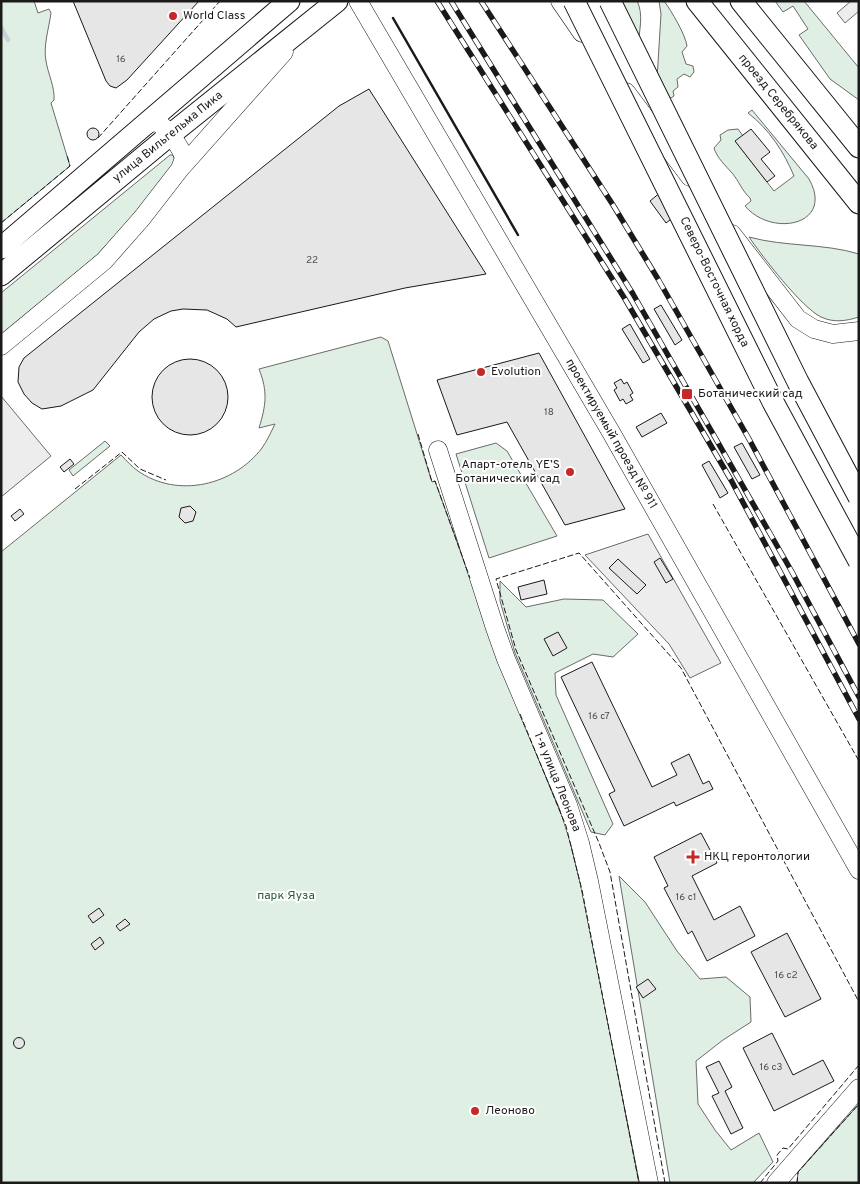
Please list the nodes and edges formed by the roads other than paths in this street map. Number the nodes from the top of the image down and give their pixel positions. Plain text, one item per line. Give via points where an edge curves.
1 (289, 1) edge
2 (337, 1) edge
3 (358, 1) edge
4 (560, 1) edge
5 (574, 1) edge
6 (610, 1) edge
7 (697, 1) edge
8 (741, 1) edge
9 (314, 18) junction
10 (147, 125) junction
11 (170, 135) junction
12 (859, 148) edge
13 (180, 169) junction
14 (859, 203) edge
15 (1, 248) edge
16 (1, 275) edge
17 (859, 332) edge
18 (1, 346) edge
19 (438, 450) dead end
20 (859, 497) edge
21 (859, 561) edge
22 (859, 870) edge
23 (859, 1088) edge
24 (649, 1183) edge
25 (776, 1183) edge

1 - 10 main road, улица Вильгельма Пика
2 - 9 main road, улица Вильгельма Пика
3 - 22 street, проектируемый проезд № 911 via 612,434
4 - 17 street via 798,319 814,329 833,334
5 - 21 main road, Северо-Восточная хорда, bridge via 773,402
6 - 20 main road, bridge
7 - 14 main road, проезд Серебрякова
8 - 12 main road
9 - 11 main road, улица Вильгельма Пика
9 - 13 street
10 - 11 street via 156,122
10 - 15 main road, улица Вильгельма Пика
11 - 13 street via 184,158
11 - 16 main road, улица Вильгельма Пика
13 - 18 street via 104,261
19 - 24 street, 1-я улица Леонова via 506,659 568,805 580,843
23 - 25 street

